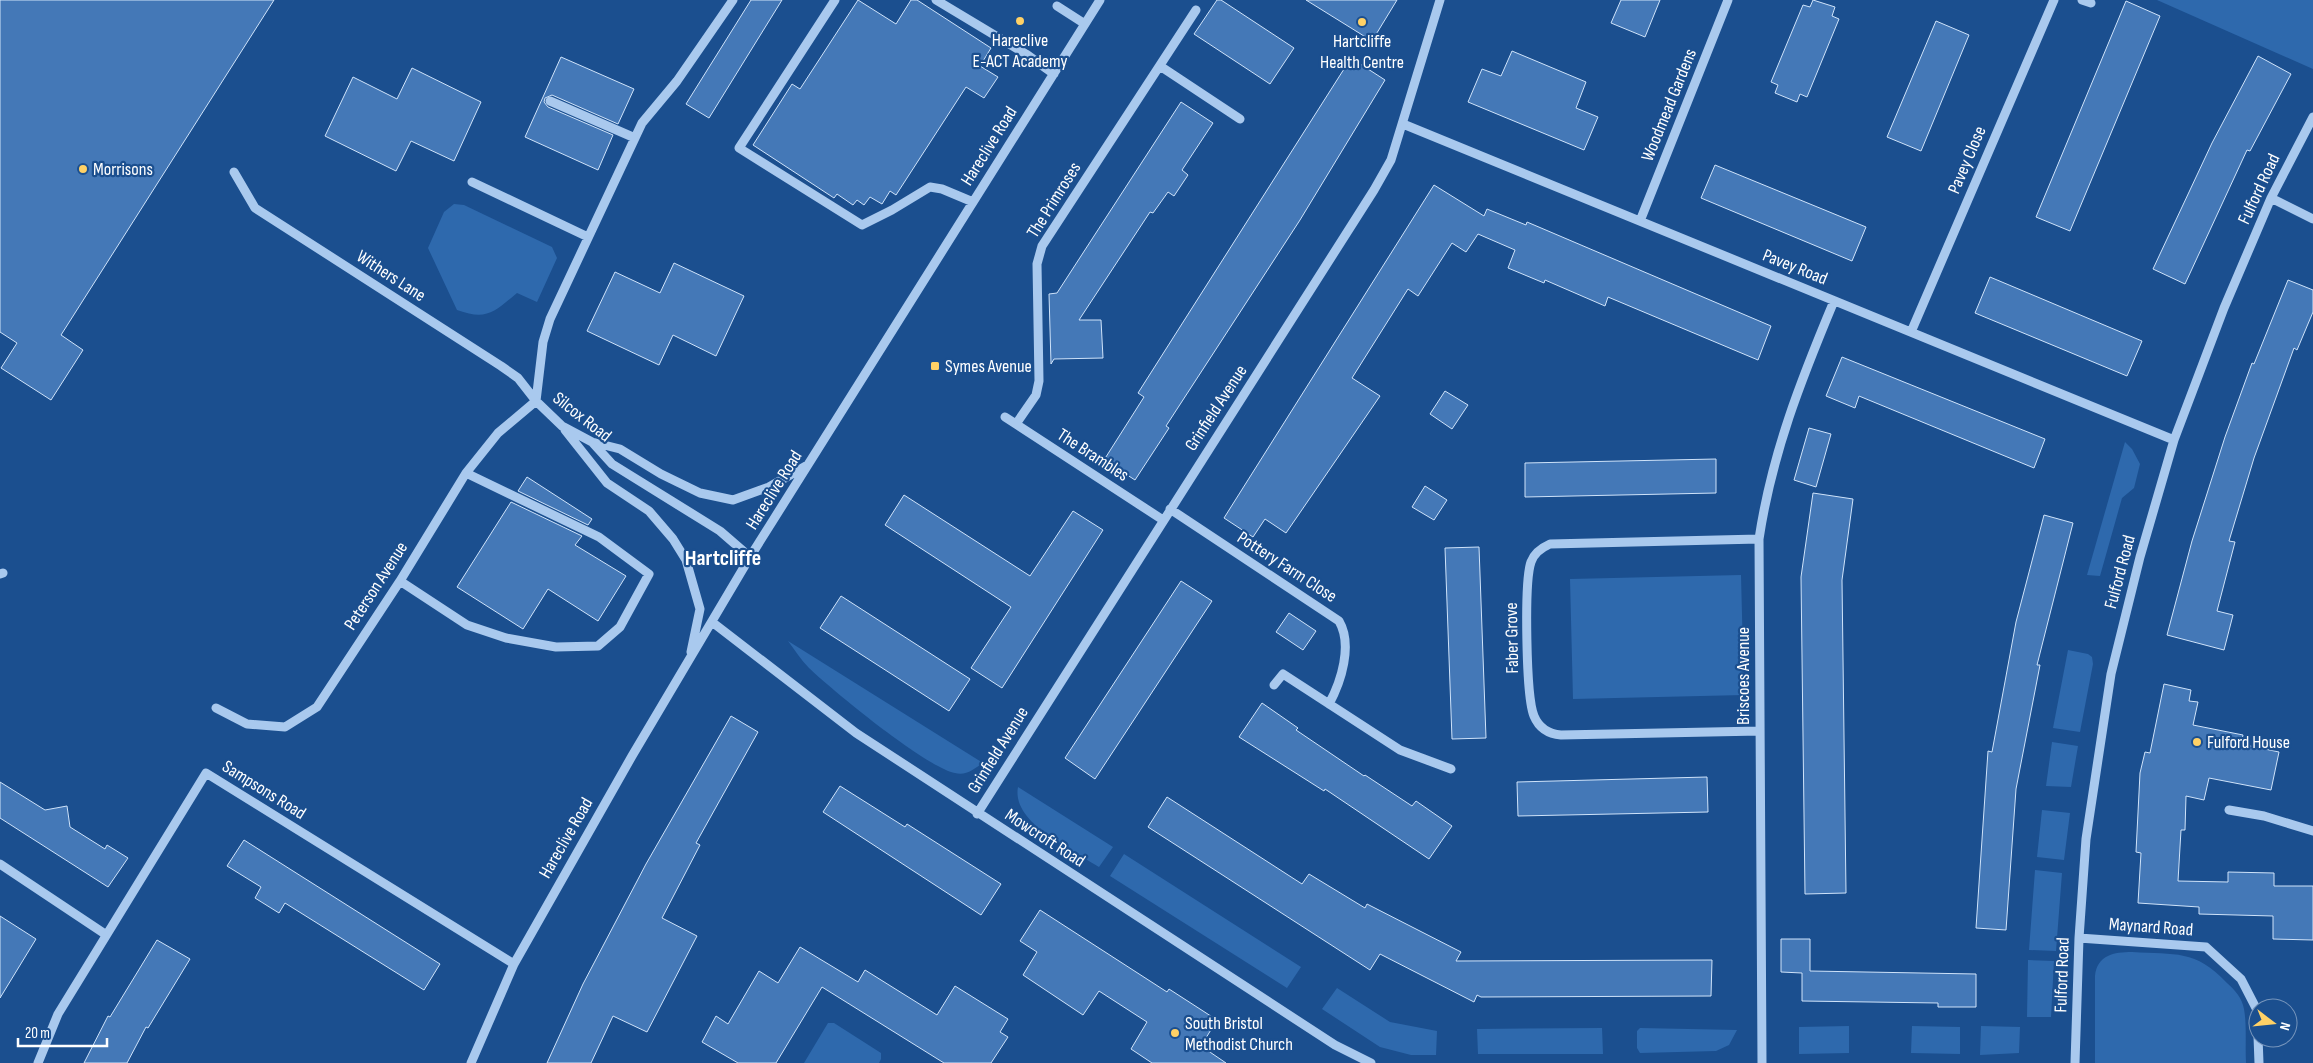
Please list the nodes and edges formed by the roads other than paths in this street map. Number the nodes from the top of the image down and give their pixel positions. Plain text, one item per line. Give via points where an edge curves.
1 (733, 0) edge
2 (835, 0) edge
3 (936, 0) edge
4 (1100, 0) edge
5 (1440, 0) edge
6 (1728, 0) edge
7 (2054, 0) edge
8 (2082, 0) edge
9 (2091, 3) dead end
10 (1057, 6) dead end
11 (1196, 10) dead end
12 (1085, 24) junction
13 (1160, 66) junction
14 (1054, 74) junction
15 (550, 101) dead end
16 (2313, 118) edge
17 (1240, 119) dead end
18 (1403, 124) junction
19 (635, 138) junction
20 (234, 172) dead end
21 (472, 182) dead end
22 (2271, 198) junction
23 (973, 202) junction
24 (2313, 219) edge
25 (1640, 221) junction
26 (588, 237) junction
27 (1834, 301) junction
28 (1911, 332) junction
29 (536, 401) junction
30 (1005, 417) dead end
31 (1016, 424) junction
32 (562, 426) junction
33 (2174, 440) junction
34 (592, 442) junction
35 (808, 465) junction
36 (466, 473) junction
37 (1170, 509) junction
38 (1163, 520) junction
39 (1759, 539) junction
40 (750, 557) junction
41 (400, 581) junction
42 (712, 622) junction
43 (689, 661) junction
44 (1274, 685) dead end
45 (1329, 704) junction
46 (216, 708) dead end
47 (1760, 731) junction
48 (1451, 769) dead end
49 (2229, 810) dead end
50 (977, 814) junction
51 (2313, 831) edge
52 (0, 864) edge
53 (105, 934) junction
54 (2078, 938) junction
55 (514, 964) junction
56 (38, 1063) edge
57 (471, 1063) edge
58 (1371, 1063) edge
59 (1762, 1063) edge
60 (2075, 1063) edge
61 (2259, 1063) edge

1 - 19 street, Silcox Road via 677,81 646,116
2 - 23 street via 739,148 862,225 930,187
3 - 14 street
4 - 12 street, Hareclive Road
5 - 18 street, Grinfield Avenue
6 - 25 street, Woodmead Gardens
7 - 28 street, Pavey Close
8 - 9 street
10 - 12 street
11 - 13 street, The Primroses
12 - 14 street, Hareclive Road
13 - 17 street
13 - 31 street, The Primroses via 1042,246 1037,264 1039,380 1036,395
14 - 23 street, Hareclive Road
15 - 19 street
16 - 22 street, Fulford Road
18 - 25 street, Pavey Road
18 - 37 street, Grinfield Avenue via 1391,160 1374,190
19 - 26 street, Silcox Road
20 - 29 street, Withers Lane via 255,208 501,366 518,378
21 - 26 street
22 - 24 street
22 - 33 street, Fulford Road via 2224,308
23 - 35 street, Hareclive Road
25 - 27 street, Pavey Road
26 - 29 street, Silcox Road via 546,330
27 - 28 street, Pavey Road
27 - 39 street, Briscoes Avenue via 1786,422
28 - 33 street, Pavey Road
29 - 32 street, Silcox Road
29 - 36 street, Peterson Avenue via 498,433
30 - 31 street, The Brambles
31 - 38 street, The Brambles
32 - 34 street, Silcox Road
32 - 43 street via 607,483 649,511 686,560 700,610
33 - 54 street, Fulford Road via 2140,556 2111,674 2090,798
34 - 35 street via 620,449 700,493 733,500 769,487
34 - 40 street, Silcox Road via 612,464 720,531
35 - 40 street, Hareclive Road
36 - 41 street, Peterson Avenue
36 - 41 street via 599,537 649,574 620,627 598,646 556,647 506,638 468,626
37 - 38 street, Grinfield Avenue
37 - 45 street, Pottery Farm Close via 1338,621 1344,636 1343,668 1338,688
38 - 50 street, Grinfield Avenue
39 - 47 street, Briscoes Avenue
39 - 47 street, Faber Grove via 1550,544 1542,547 1531,561 1527,582 1529,697 1535,718 1546,731 1561,734
40 - 42 street, Hareclive Road
41 - 46 street, Peterson Avenue via 317,707 284,727 247,724
42 - 43 street, Hareclive Road
42 - 50 street, Mowcroft Road via 856,733
43 - 55 street, Hareclive Road
44 - 45 street via 1283,674
45 - 48 street via 1400,750
47 - 59 street, Briscoes Avenue
49 - 51 street via 2264,816
50 - 58 street, Mowcroft Road via 1335,1045
52 - 53 street
53 - 55 street, Sampsons Road via 206,773
53 - 56 street, Sampsons Road via 58,1014
54 - 60 street, Fulford Road
54 - 61 street, Maynard Road via 2206,947 2241,979 2257,1010
55 - 57 street, Hareclive Road

